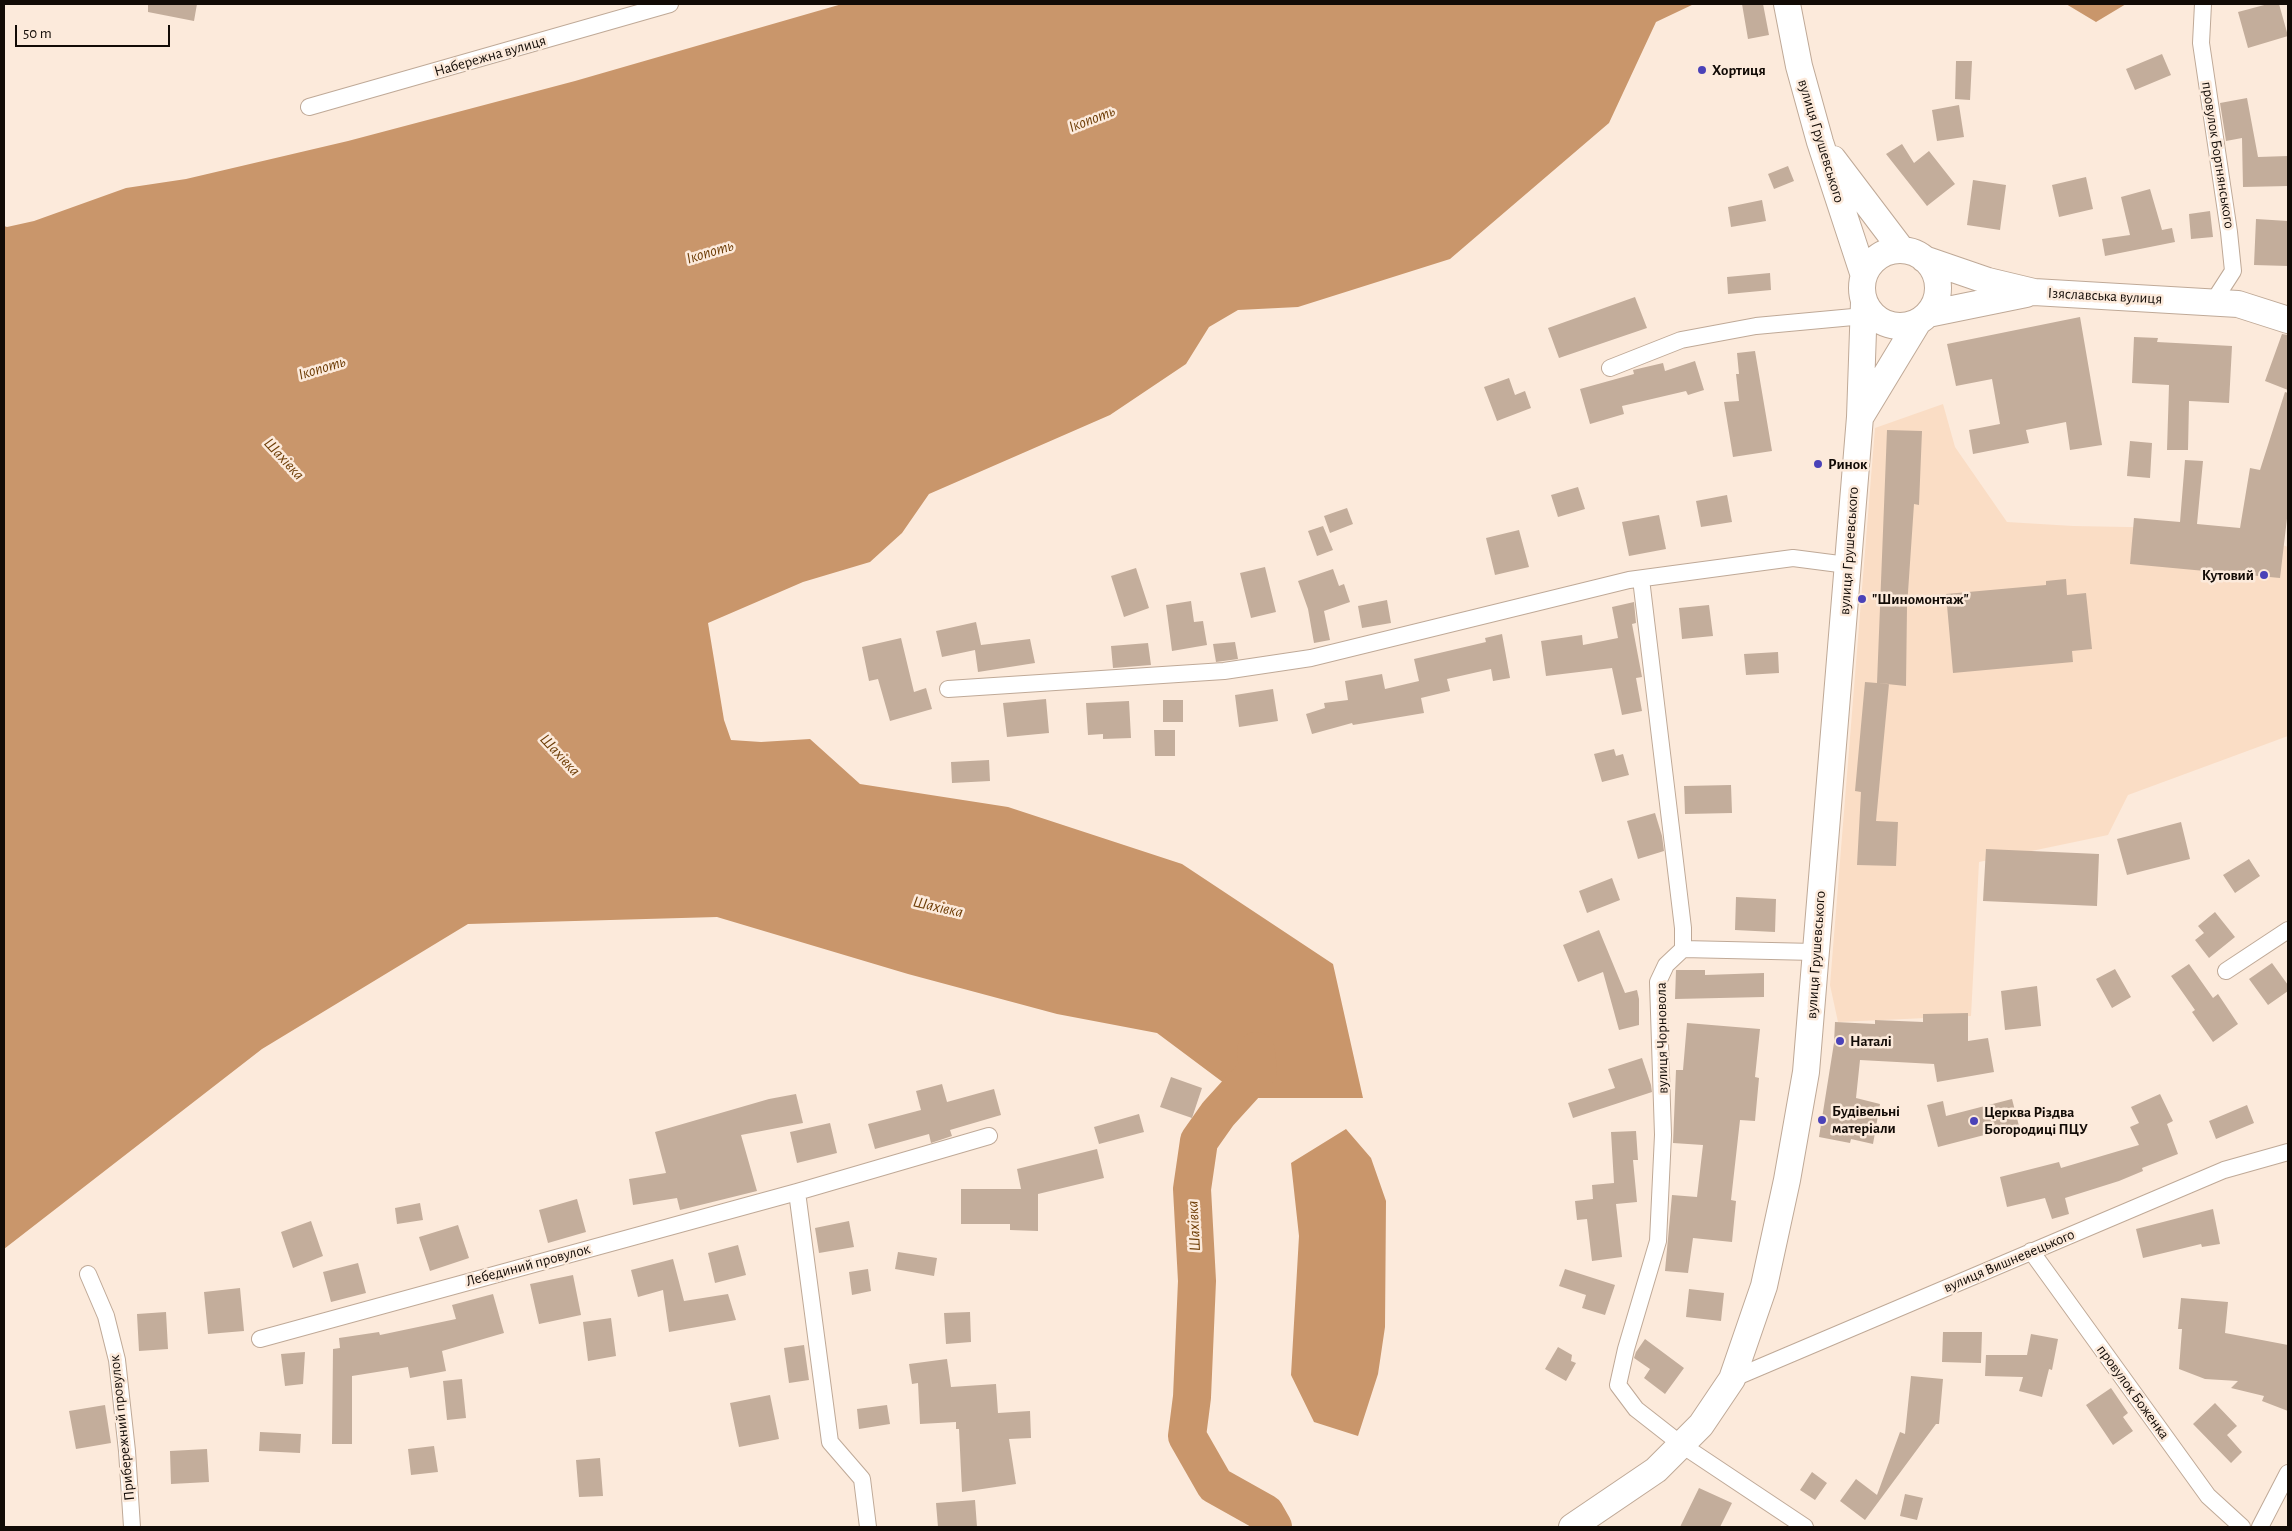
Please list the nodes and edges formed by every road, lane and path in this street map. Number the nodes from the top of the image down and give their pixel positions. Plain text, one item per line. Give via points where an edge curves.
1 (670, 4) edge
2 (1787, 4) edge
3 (2203, 4) edge
4 (309, 107) dead end
5 (1820, 142) junction
6 (1913, 255) junction
7 (1864, 276) junction
8 (2034, 292) junction
9 (2213, 302) junction
10 (1864, 309) junction
11 (1923, 318) junction
12 (2288, 320) edge
13 (1610, 368) dead end
14 (1860, 417) junction
15 (1847, 565) junction
16 (1641, 579) junction
17 (948, 689) dead end
18 (2288, 930) edge
19 (1683, 949) junction
20 (1815, 952) junction
21 (2226, 971) dead end
22 (988, 1136) dead end
23 (2288, 1152) edge
24 (797, 1192) junction
25 (2031, 1251) junction
26 (88, 1274) dead end
27 (260, 1339) dead end
28 (1732, 1379) junction
29 (1682, 1445) junction
30 (2288, 1472) edge
31 (132, 1527) edge
32 (868, 1527) edge
33 (1572, 1527) edge
34 (1805, 1527) edge
35 (2242, 1527) edge
36 (2260, 1527) edge

1 - 4 street, Набережна вулиця
2 - 5 main road, вулиця Грушевського via 1799,66
3 - 9 street, провулок Бортнянського via 2201,43 2233,271
5 - 6 main road
5 - 7 main road, вулиця Грушевського
6 - 7 main road via 1890,252 1870,265
6 - 8 main road, Ізяславська вулиця via 1988,281
6 - 11 main road via 1932,269 1937,280 1935,304
7 - 10 main road, вулиця Грушевського
8 - 9 main road, Ізяславська вулиця
8 - 11 main road
9 - 12 main road, Ізяславська вулиця via 2238,304
10 - 11 main road via 1892,326 1906,326
10 - 13 street via 1681,340
10 - 14 main road, вулиця Грушевського
11 - 14 main road
14 - 15 main road, вулиця Грушевського
15 - 16 street via 1793,558
15 - 20 main road, вулиця Грушевського
16 - 17 street via 1311,658 1190,674
16 - 19 street
18 - 21 street
19 - 20 street
19 - 29 street, вулиця Чорновола via 1666,965 1658,982 1663,1135 1658,1242 1618,1385 1636,1409
20 - 28 main road, вулиця Грушевського via 1806,1072 1786,1180 1764,1286
22 - 24 street, Лебединий провулок
23 - 25 street, вулиця Вишневецького via 2224,1170
24 - 27 street, Лебединий провулок
24 - 32 street via 830,1442 862,1478
25 - 28 street, вулиця Вишневецького
25 - 35 street, провулок Боженка via 2208,1496
26 - 31 street, Прибережний провулок via 106,1316 117,1360
28 - 29 main road, вулиця Грушевського via 1701,1425
29 - 33 main road, вулиця Грушевського via 1656,1470
29 - 34 street
30 - 36 street

